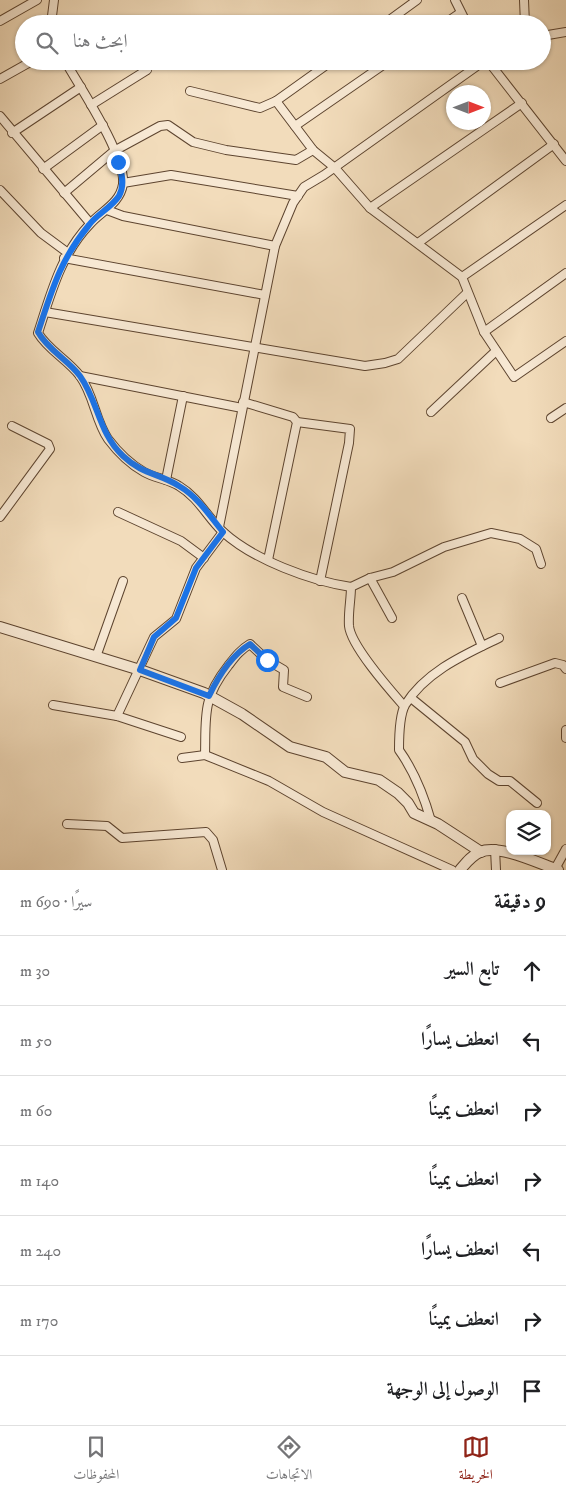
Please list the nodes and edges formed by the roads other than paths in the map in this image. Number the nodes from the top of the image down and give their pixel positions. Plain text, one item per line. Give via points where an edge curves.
1 (37, 0) edge
2 (54, 0) edge
3 (417, 0) edge
4 (455, 0) edge
5 (524, 0) edge
6 (460, 12) junction
7 (52, 15) edge
8 (396, 15) edge
9 (456, 15) edge
10 (462, 15) edge
11 (525, 15) edge
12 (0, 21) edge
13 (566, 32) edge
14 (551, 34) edge
15 (16, 70) edge
16 (71, 70) edge
17 (147, 70) dead end
18 (319, 70) edge
19 (376, 70) edge
20 (471, 70) edge
21 (495, 70) edge
22 (0, 79) edge
23 (81, 87) junction
24 (190, 91) dead end
25 (276, 101) junction
26 (522, 103) junction
27 (91, 105) junction
28 (0, 116) edge
29 (103, 125) junction
30 (295, 126) junction
31 (12, 133) junction
32 (554, 144) junction
33 (313, 150) junction
34 (114, 152) junction
35 (563, 153) edge
36 (566, 161) edge
37 (335, 168) junction
38 (43, 169) junction
39 (123, 183) junction
40 (0, 190) edge
41 (64, 193) junction
42 (298, 196) junction
43 (566, 205) edge
44 (370, 208) junction
45 (107, 210) junction
46 (90, 223) junction
47 (418, 243) junction
48 (275, 246) junction
49 (66, 255) junction
50 (566, 273) edge
51 (462, 277) junction
52 (467, 293) junction
53 (265, 295) junction
54 (45, 312) junction
55 (484, 332) junction
56 (566, 341) edge
57 (254, 347) junction
58 (496, 351) junction
59 (80, 376) junction
60 (183, 396) junction
61 (243, 405) junction
62 (566, 408) edge
63 (431, 412) dead end
64 (551, 418) dead end
65 (297, 422) junction
66 (12, 426) dead end
67 (166, 480) junction
68 (118, 512) dead end
69 (0, 517) edge
70 (221, 529) junction
71 (204, 558) junction
72 (268, 560) junction
73 (541, 564) dead end
74 (370, 578) junction
75 (123, 581) dead end
76 (320, 581) junction
77 (351, 587) junction
78 (462, 598) dead end
79 (392, 618) dead end
80 (0, 627) edge
81 (499, 638) dead end
82 (482, 646) junction
83 (96, 657) junction
84 (566, 669) edge
85 (140, 670) junction
86 (500, 683) dead end
87 (209, 696) junction
88 (307, 697) dead end
89 (411, 698) junction
90 (53, 705) dead end
91 (404, 706) junction
92 (117, 716) junction
93 (566, 730) edge
94 (181, 736) dead end
95 (566, 738) edge
96 (205, 755) junction
97 (182, 758) dead end
98 (537, 803) dead end
99 (431, 821) junction
100 (67, 824) dead end
101 (495, 849) junction
102 (566, 849) edge
103 (481, 852) junction
104 (553, 869) edge
105 (222, 870) edge
106 (452, 870) edge
107 (460, 870) edge
108 (496, 870) edge

1 - 12 street
2 - 7 street
3 - 8 street
4 - 6 street
5 - 11 street
6 - 9 street
6 - 10 street
13 - 14 street
15 - 22 street
16 - 23 street
17 - 27 street
18 - 25 street
19 - 30 street
20 - 37 street
21 - 26 street
23 - 27 street
23 - 31 street
24 - 25 street via 253,108
25 - 30 street
26 - 32 street
26 - 44 street
27 - 29 street
28 - 31 street
29 - 34 street
29 - 38 street
30 - 33 street
31 - 38 street
32 - 35 street
32 - 47 street
33 - 34 street via 296,160 226,150 193,142 168,125 160,126
33 - 37 street
34 - 39 street
34 - 41 street
35 - 36 street
37 - 42 street via 304,187
37 - 44 street
38 - 41 street
39 - 42 street via 171,176
39 - 45 street via 120,195
40 - 49 street
41 - 46 street
42 - 48 street
43 - 51 street
44 - 47 street
45 - 46 street
45 - 48 street via 123,216
46 - 49 street
47 - 51 street
48 - 53 street
49 - 53 street
49 - 54 street
50 - 55 street
51 - 52 street
52 - 55 street
52 - 57 street via 398,359 385,363 365,366
53 - 57 street
54 - 57 street
54 - 59 street via 38,332 44,343
55 - 58 street
56 - 58 street via 514,377
57 - 61 street
58 - 63 street
59 - 60 street
59 - 67 street via 107,437 122,456 144,473
60 - 61 street
60 - 67 street
61 - 65 street via 294,417
61 - 70 street
62 - 64 street
65 - 72 street
65 - 76 street via 350,428
66 - 69 street via 48,444 50,449
67 - 70 street via 196,498
68 - 71 street via 181,541
70 - 71 street
70 - 72 street
71 - 85 street via 196,568 176,618 154,637
72 - 76 street
73 - 74 street via 536,549 520,539 491,533 444,547 393,572
74 - 77 street
74 - 79 street
75 - 83 street
76 - 77 street
77 - 91 street via 349,627 383,682
78 - 82 street
80 - 83 street
81 - 82 street
82 - 89 street via 441,669
83 - 85 street
84 - 86 street via 555,663
85 - 87 street
85 - 92 street
87 - 88 street via 215,682 240,650 250,644 284,670 283,687
87 - 96 street
87 - 99 street via 290,747 326,757 345,772 379,780 403,798 414,813
89 - 91 street
89 - 98 street via 465,742 473,759 488,774 499,781 510,782
90 - 92 street
91 - 99 street via 399,750 417,782
92 - 94 street
93 - 95 street
96 - 97 street
96 - 106 street via 269,781 323,812
99 - 103 street
100 - 105 street via 108,826 122,838 206,832
101 - 103 street
101 - 104 street
101 - 108 street
102 - 104 street
103 - 107 street via 471,857

